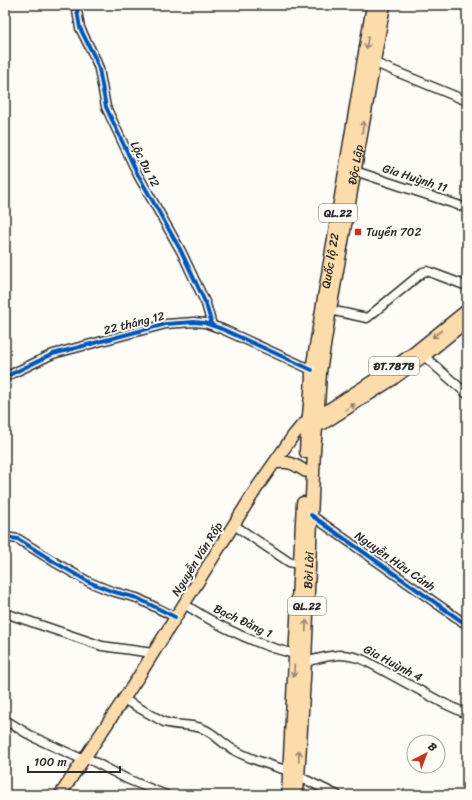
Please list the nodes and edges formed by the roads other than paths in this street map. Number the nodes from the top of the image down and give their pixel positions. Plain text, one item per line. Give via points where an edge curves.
1 (76, 5) edge
2 (373, 5) edge
3 (384, 5) edge
4 (375, 63) junction
5 (467, 101) edge
6 (355, 171) junction
7 (467, 208) edge
8 (467, 286) edge
9 (330, 310) junction
10 (467, 310) edge
11 (467, 321) edge
12 (212, 325) junction
13 (424, 356) junction
14 (316, 371) junction
15 (5, 377) edge
16 (467, 394) edge
17 (314, 422) junction
18 (274, 463) junction
19 (305, 471) junction
20 (311, 514) junction
21 (234, 525) junction
22 (5, 537) edge
23 (300, 565) junction
24 (184, 604) junction
25 (5, 614) edge
26 (176, 617) junction
27 (467, 625) edge
28 (153, 653) junction
29 (295, 654) junction
30 (305, 662) junction
31 (123, 699) junction
32 (467, 714) edge
33 (5, 720) edge
34 (84, 759) junction
35 (294, 774) junction
36 (60, 795) edge
37 (166, 795) edge
38 (288, 795) edge
39 (297, 795) edge
40 (337, 795) edge

1 - 12 street, Lộc Du 12 via 80,28 99,68 106,107 138,175 181,251 206,304
2 -> 14 highway, Quốc lộ 22 / QL.22
3 - 4 highway, Độc Lập / QL.22
4 - 5 street
6 -> 4 highway, Độc Lập / QL.22
6 - 7 street, Gia Huỳnh 11
6 - 9 highway, Độc Lập / QL.22
8 - 9 street via 427,270 367,318
9 - 14 highway, Độc Lập / QL.22
10 -> 17 main road, ĐT.787B via 415,352
11 - 13 main road, ĐT.787B
12 - 14 street, 22 tháng 12
12 - 15 street, 22 tháng 12 via 194,322 166,324 53,354
13 - 16 street
17 -> 13 main road, ĐT.787B via 324,423
14 - 17 highway, Quốc lộ 22 / QL.22 via 311,398
17 - 18 main road, Nguyễn Văn Rốp via 302,425
17 - 19 highway, Bời Lời / QL.22
17 - 20 highway, Bời Lời / QL.22
18 - 19 main road via 294,464
18 - 21 main road, Nguyễn Văn Rốp
19 - 23 highway, Bời Lời / QL.22
20 - 27 street, Nguyễn Hữu Cảnh
30 -> 20 highway, Bời Lời / QL.22
21 - 23 street via 289,562
21 - 24 main road, Nguyễn Văn Rốp
22 - 26 street via 18,539 89,582 137,598
23 - 29 highway, Bời Lời / QL.22
24 - 26 main road, Nguyễn Văn Rốp
24 - 29 street, Bạch Đằng 1 via 242,635
25 - 28 street via 102,646
26 - 28 main road, Nguyễn Văn Rốp
28 - 31 main road, Nguyễn Văn Rốp
29 -> 35 highway, Bời Lời / QL.22
30 - 32 street, Gia Huỳnh 4 via 340,654 350,655
35 -> 30 highway, Bời Lời / QL.22
31 - 34 main road, Nguyễn Văn Rốp
31 - 35 street via 171,725 202,728 239,753
33 - 34 street via 33,737
34 - 36 main road, Nguyễn Văn Rốp
34 - 37 street
35 - 38 highway, Bời Lời / QL.22
35 - 39 highway, Bời Lời / QL.22
35 - 40 street

